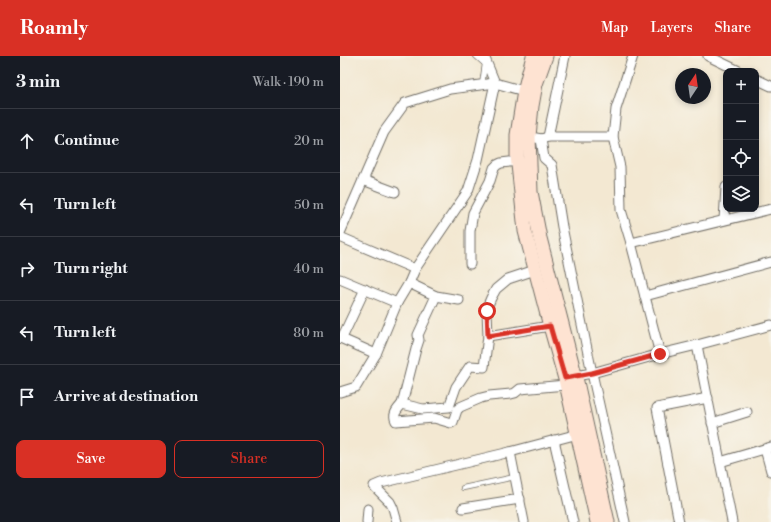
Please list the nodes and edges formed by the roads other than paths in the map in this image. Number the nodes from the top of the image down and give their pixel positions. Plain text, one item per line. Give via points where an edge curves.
1 (476, 56) edge
2 (484, 56) edge
3 (533, 56) edge
4 (546, 56) edge
5 (565, 56) edge
6 (633, 56) edge
7 (708, 56) edge
8 (732, 68) edge
9 (759, 80) edge
10 (495, 83) junction
11 (482, 84) junction
12 (771, 86) edge
13 (524, 91) junction
14 (539, 137) junction
15 (613, 137) junction
16 (518, 161) junction
17 (363, 180) junction
18 (396, 192) dead end
19 (771, 209) edge
20 (724, 212) edge
21 (342, 220) edge
22 (724, 220) junction
23 (340, 233) edge
24 (340, 237) edge
25 (631, 243) junction
26 (771, 262) edge
27 (470, 264) dead end
28 (415, 269) junction
29 (536, 270) junction
30 (340, 279) edge
31 (409, 283) junction
32 (365, 289) junction
33 (436, 296) junction
34 (645, 296) junction
35 (459, 300) dead end
36 (397, 303) junction
37 (771, 324) edge
38 (550, 326) junction
39 (488, 336) junction
40 (341, 338) edge
41 (697, 345) junction
42 (376, 354) junction
43 (660, 354) junction
44 (592, 373) junction
45 (569, 379) junction
46 (340, 392) edge
47 (708, 398) junction
48 (402, 404) junction
49 (747, 412) dead end
50 (712, 422) junction
51 (578, 434) junction
52 (554, 440) junction
53 (768, 448) edge
54 (510, 452) junction
55 (720, 462) junction
56 (771, 472) edge
57 (515, 478) junction
58 (463, 488) dead end
59 (520, 499) junction
60 (463, 508) dead end
61 (368, 509) dead end
62 (367, 522) edge
63 (397, 522) edge
64 (524, 522) edge
65 (573, 522) edge
66 (597, 522) edge
67 (608, 522) edge
68 (625, 522) edge
69 (679, 522) edge
70 (732, 522) edge

1 - 11 lane via 485,64
2 - 10 street
3 - 13 main road
4 - 14 main road via 536,84 532,106
5 - 14 street
6 - 15 street via 616,109
7 - 8 street
9 - 12 street
10 - 11 street
10 - 13 street
10 - 28 street via 478,160 468,191
11 - 17 street via 450,89 405,103 384,132
13 - 16 main road via 517,135
14 - 15 street
14 - 44 street via 544,158 552,165
14 - 45 main road via 530,192
15 - 25 street via 620,167 621,210
16 - 27 street via 501,163 494,168 473,213
16 - 29 main road via 526,231
17 - 18 street
17 - 21 street
19 - 22 street
20 - 22 street
21 - 23 street
22 - 25 street
24 - 28 street
25 - 34 street
26 - 34 street
28 - 31 street
29 - 38 main road
29 - 39 street via 508,279 496,289 488,305
30 - 32 street
31 - 33 street
31 - 36 street
32 - 36 street
32 - 40 street
33 - 35 street
33 - 48 street via 418,336
34 - 43 street
36 - 42 street
37 - 41 street
38 - 39 street
38 - 45 main road
39 - 48 street via 484,367 470,366 456,387 450,407 423,409
40 - 42 street
41 - 43 street
41 - 47 street
42 - 46 street via 356,387
43 - 44 street
44 - 45 street
44 - 68 street
45 - 48 street via 520,389 511,394 481,398 460,407 451,423 434,418 396,421 395,413
45 - 51 main road
45 - 67 main road
47 - 50 street
47 - 69 street via 657,408
49 - 50 street
50 - 55 street
51 - 52 street
51 - 66 main road
52 - 54 street
52 - 65 street
53 - 55 street
53 - 56 street
54 - 57 street
54 - 63 street via 374,486 390,502
55 - 70 street
57 - 58 lane
57 - 59 street
59 - 60 street
59 - 64 street
61 - 62 street

